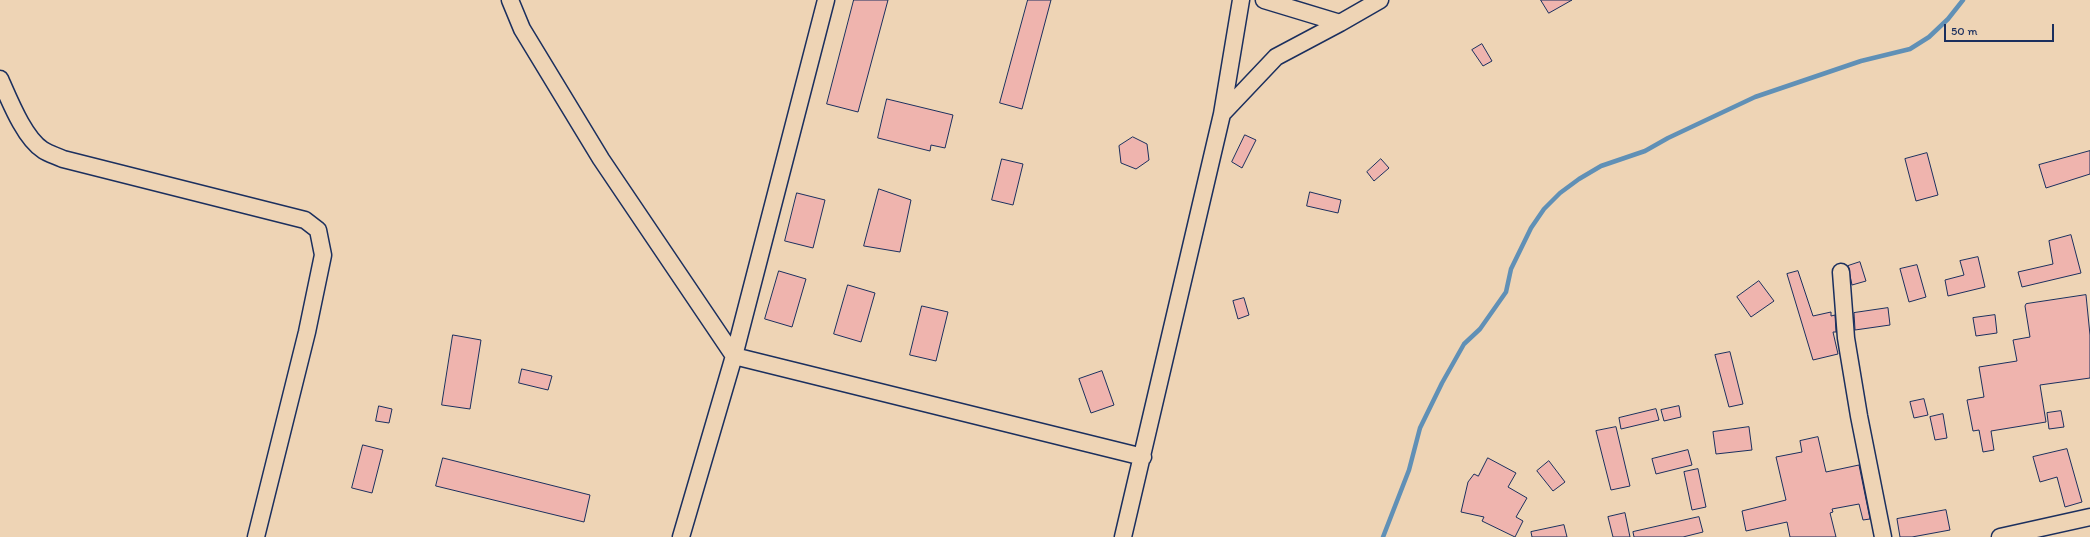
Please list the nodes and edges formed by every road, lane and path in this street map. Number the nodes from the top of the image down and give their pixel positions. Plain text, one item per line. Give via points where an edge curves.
1 (510, 0) edge
2 (826, 0) edge
3 (1241, 0) edge
4 (1264, 0) edge
5 (1380, 0) edge
6 (1340, 23) junction
7 (0, 79) edge
8 (1222, 114) junction
9 (1841, 272) dead end
10 (734, 356) junction
11 (1143, 457) junction
12 (2090, 517) edge
13 (256, 537) edge
14 (681, 537) edge
15 (1123, 537) edge
16 (1883, 537) edge
17 (2000, 537) edge

1 - 10 street via 522,29 600,159
2 - 10 street
3 - 8 street
4 - 6 street
5 - 6 street
6 - 8 street via 1276,57
7 - 13 street via 29,134 43,150 63,159 305,220 318,230 323,255 308,332
8 - 11 street
9 - 16 street via 1846,338
10 - 11 street
10 - 14 street
11 - 15 street
12 - 17 street

